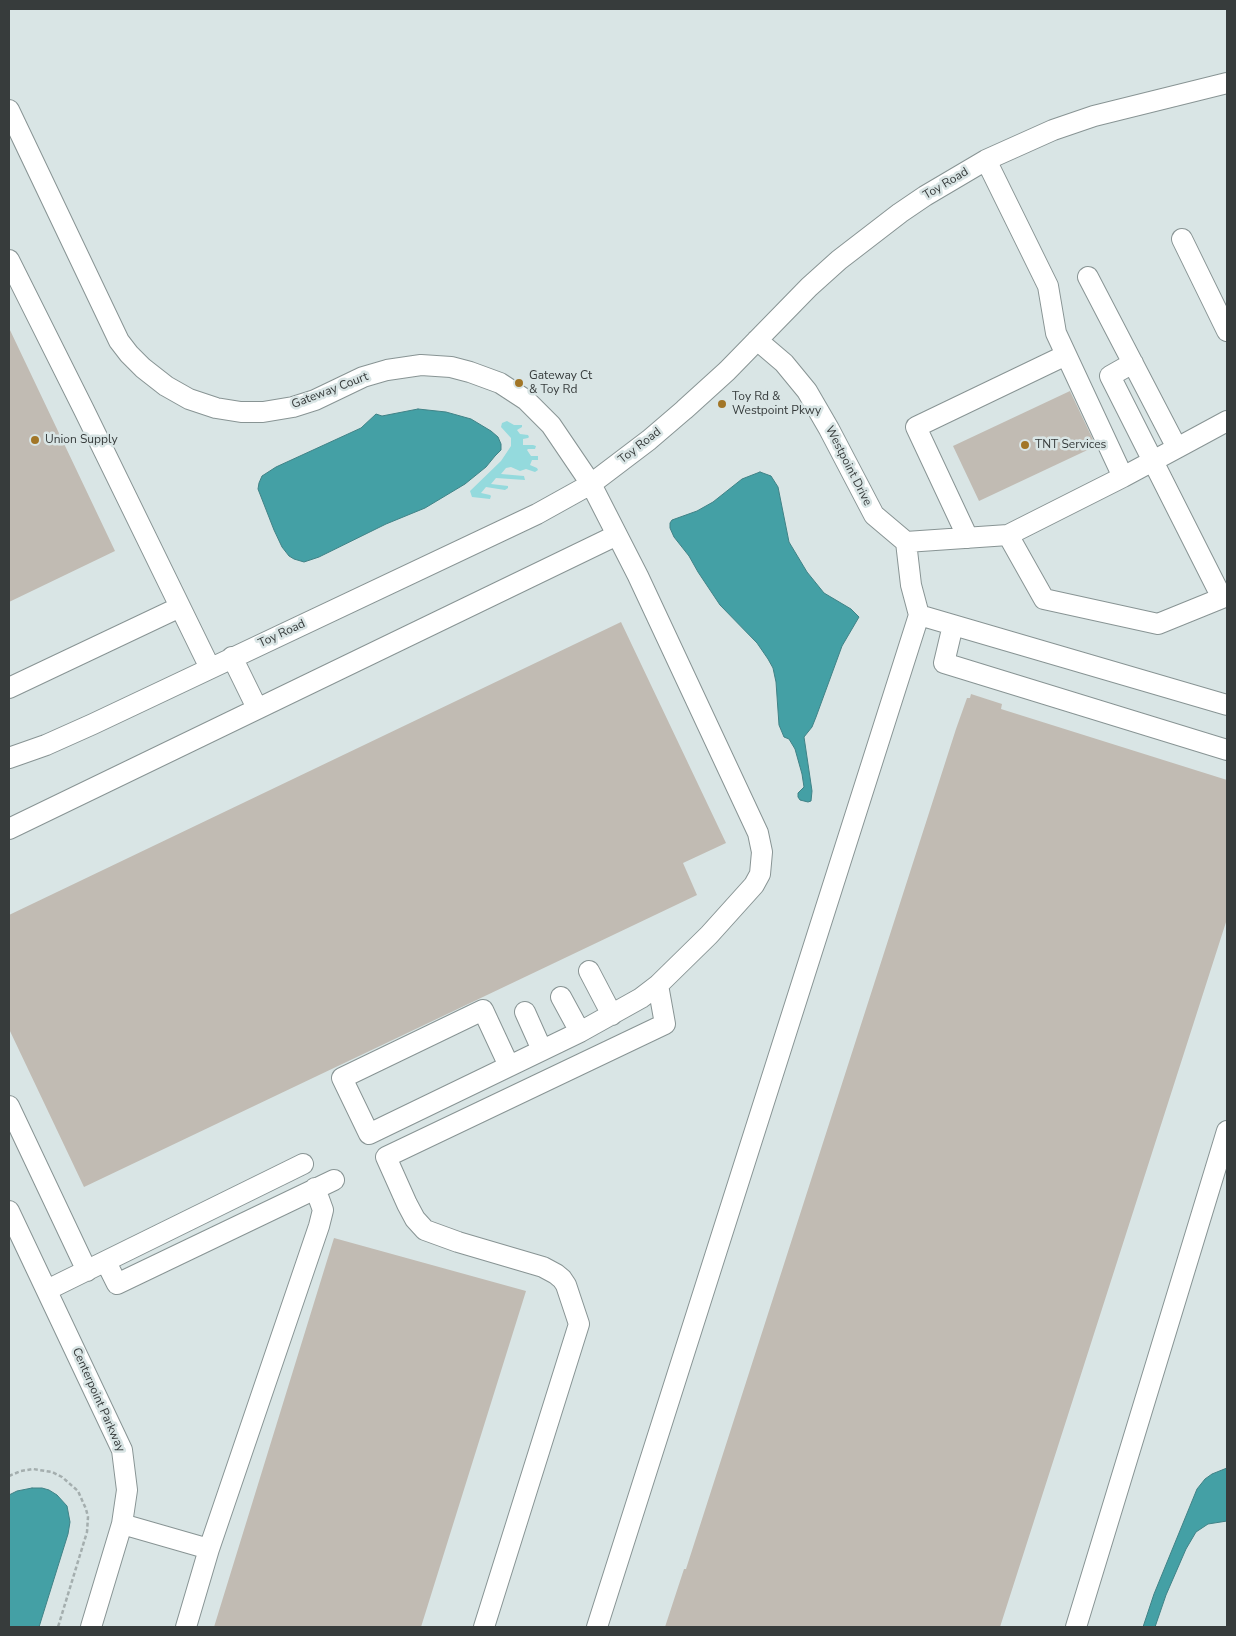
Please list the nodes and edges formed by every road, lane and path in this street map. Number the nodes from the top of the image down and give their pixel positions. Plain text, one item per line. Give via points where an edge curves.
1 (1227, 83) edge
2 (9, 110) edge
3 (986, 160) junction
4 (1182, 239) dead end
5 (9, 260) edge
6 (1088, 276) dead end
7 (1227, 331) edge
8 (757, 340) junction
9 (1066, 355) junction
10 (1133, 363) junction
11 (1227, 421) edge
12 (1177, 448) junction
13 (1152, 462) junction
14 (1123, 477) junction
15 (591, 484) junction
16 (617, 535) junction
17 (1008, 535) junction
18 (968, 538) junction
19 (906, 542) junction
20 (1224, 597) edge
21 (180, 608) junction
22 (919, 615) junction
23 (953, 626) junction
24 (232, 658) junction
25 (210, 668) junction
26 (9, 688) edge
27 (1227, 705) edge
28 (257, 708) junction
29 (1227, 750) edge
30 (9, 758) edge
31 (9, 829) edge
32 (590, 971) dead end
33 (658, 985) junction
34 (561, 997) dead end
35 (524, 1012) dead end
36 (612, 1015) junction
37 (580, 1032) junction
38 (542, 1050) junction
39 (509, 1066) junction
40 (441, 1099) junction
41 (9, 1106) edge
42 (452, 1125) junction
43 (1227, 1131) edge
44 (304, 1164) dead end
45 (334, 1180) dead end
46 (315, 1188) junction
47 (9, 1211) edge
48 (106, 1262) junction
49 (87, 1271) junction
50 (47, 1290) junction
51 (9, 1476) edge
52 (122, 1524) junction
53 (209, 1549) junction
54 (58, 1627) edge
55 (91, 1627) edge
56 (186, 1627) edge
57 (484, 1627) edge
58 (597, 1627) edge
59 (1076, 1627) edge

1 - 3 street, Toy Road via 1094,116 1053,130
2 - 15 street, Gateway Court via 120,341 143,368 166,386 189,399 216,408 263,412 315,400 363,377 386,370 421,365 451,367 500,383 526,400 551,425
3 - 8 street, Toy Road via 873,232 809,287
3 - 9 street via 1048,286 1056,333
4 - 7 street
5 - 21 street
6 - 10 street
8 - 15 street, Toy Road via 684,410
8 - 19 street, Westpoint Drive via 807,391 874,515
9 - 14 street
9 - 18 street via 916,427
10 - 12 street
10 - 13 street via 1110,376
11 - 12 street
12 - 13 street
13 - 14 street
13 - 20 street
14 - 17 street
15 - 16 street, Gateway Court
15 - 24 street, Toy Road via 537,514
16 - 28 street
16 - 33 street, Gateway Court via 753,822 762,852 760,874 754,885
17 - 18 street
17 - 20 street via 1044,599 1158,624
18 - 19 street
19 - 22 street via 911,585
21 - 25 street
21 - 26 street
22 - 23 street
22 - 58 street
23 - 27 street
23 - 29 street via 944,663
24 - 25 street, Toy Road
24 - 28 street
25 - 30 street, Toy Road via 46,745
28 - 31 street
32 - 36 street
33 - 36 street, Gateway Court
33 - 42 street via 664,1024
34 - 37 street
35 - 38 street
36 - 37 street, Gateway Court
37 - 38 street, Gateway Court
38 - 39 street, Gateway Court
39 - 40 street, Gateway Court
39 - 40 street, Gateway Court via 483,1010 342,1078 369,1134
40 - 42 street
41 - 49 street
42 - 57 street via 386,1157 415,1219 425,1230 439,1236 543,1267 556,1274 566,1285 579,1324
43 - 59 street
44 - 48 street
45 - 46 street
46 - 48 street via 116,1284
46 - 53 street via 323,1210
47 - 50 street, Centerpoint Parkway
48 - 49 street
49 - 50 street
50 - 52 street, Centerpoint Parkway via 122,1450 127,1490
51 - 54 path via 33,1469 52,1472 78,1491 86,1509 87,1532
52 - 53 street
52 - 55 street, Centerpoint Parkway
53 - 56 street

